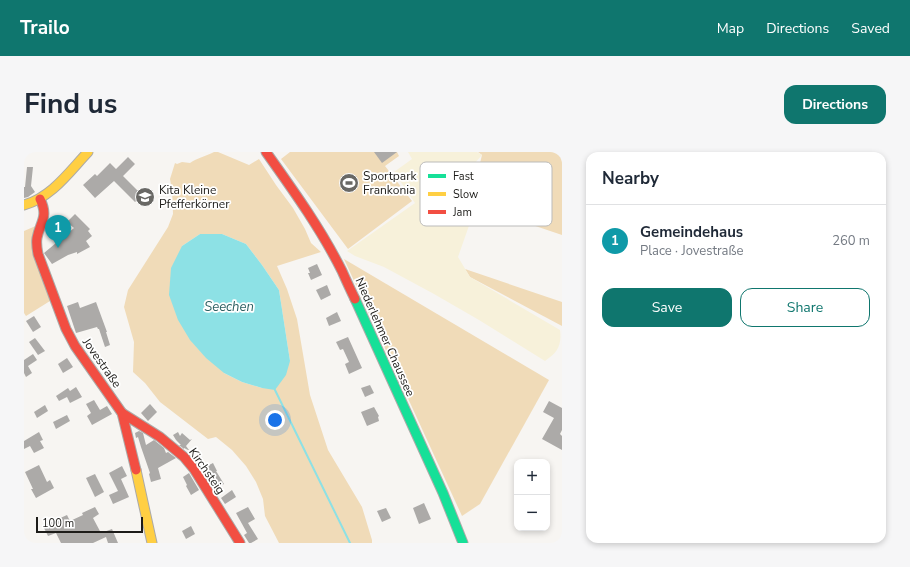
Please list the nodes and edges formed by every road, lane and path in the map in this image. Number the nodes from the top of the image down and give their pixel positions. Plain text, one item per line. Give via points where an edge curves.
1 (88, 152) edge
2 (266, 152) edge
3 (40, 199) junction
4 (24, 205) edge
5 (122, 413) junction
6 (152, 543) edge
7 (240, 543) edge
8 (463, 543) edge

1 - 3 street
2 - 8 street, Niederlehmer Chaussee via 320,231 342,271 443,493
3 - 4 street
3 - 5 street, Jovestraße via 45,212 36,245 66,329
5 - 6 street, Jovestraße
5 - 7 street, Kirchsteig via 160,437 184,457

